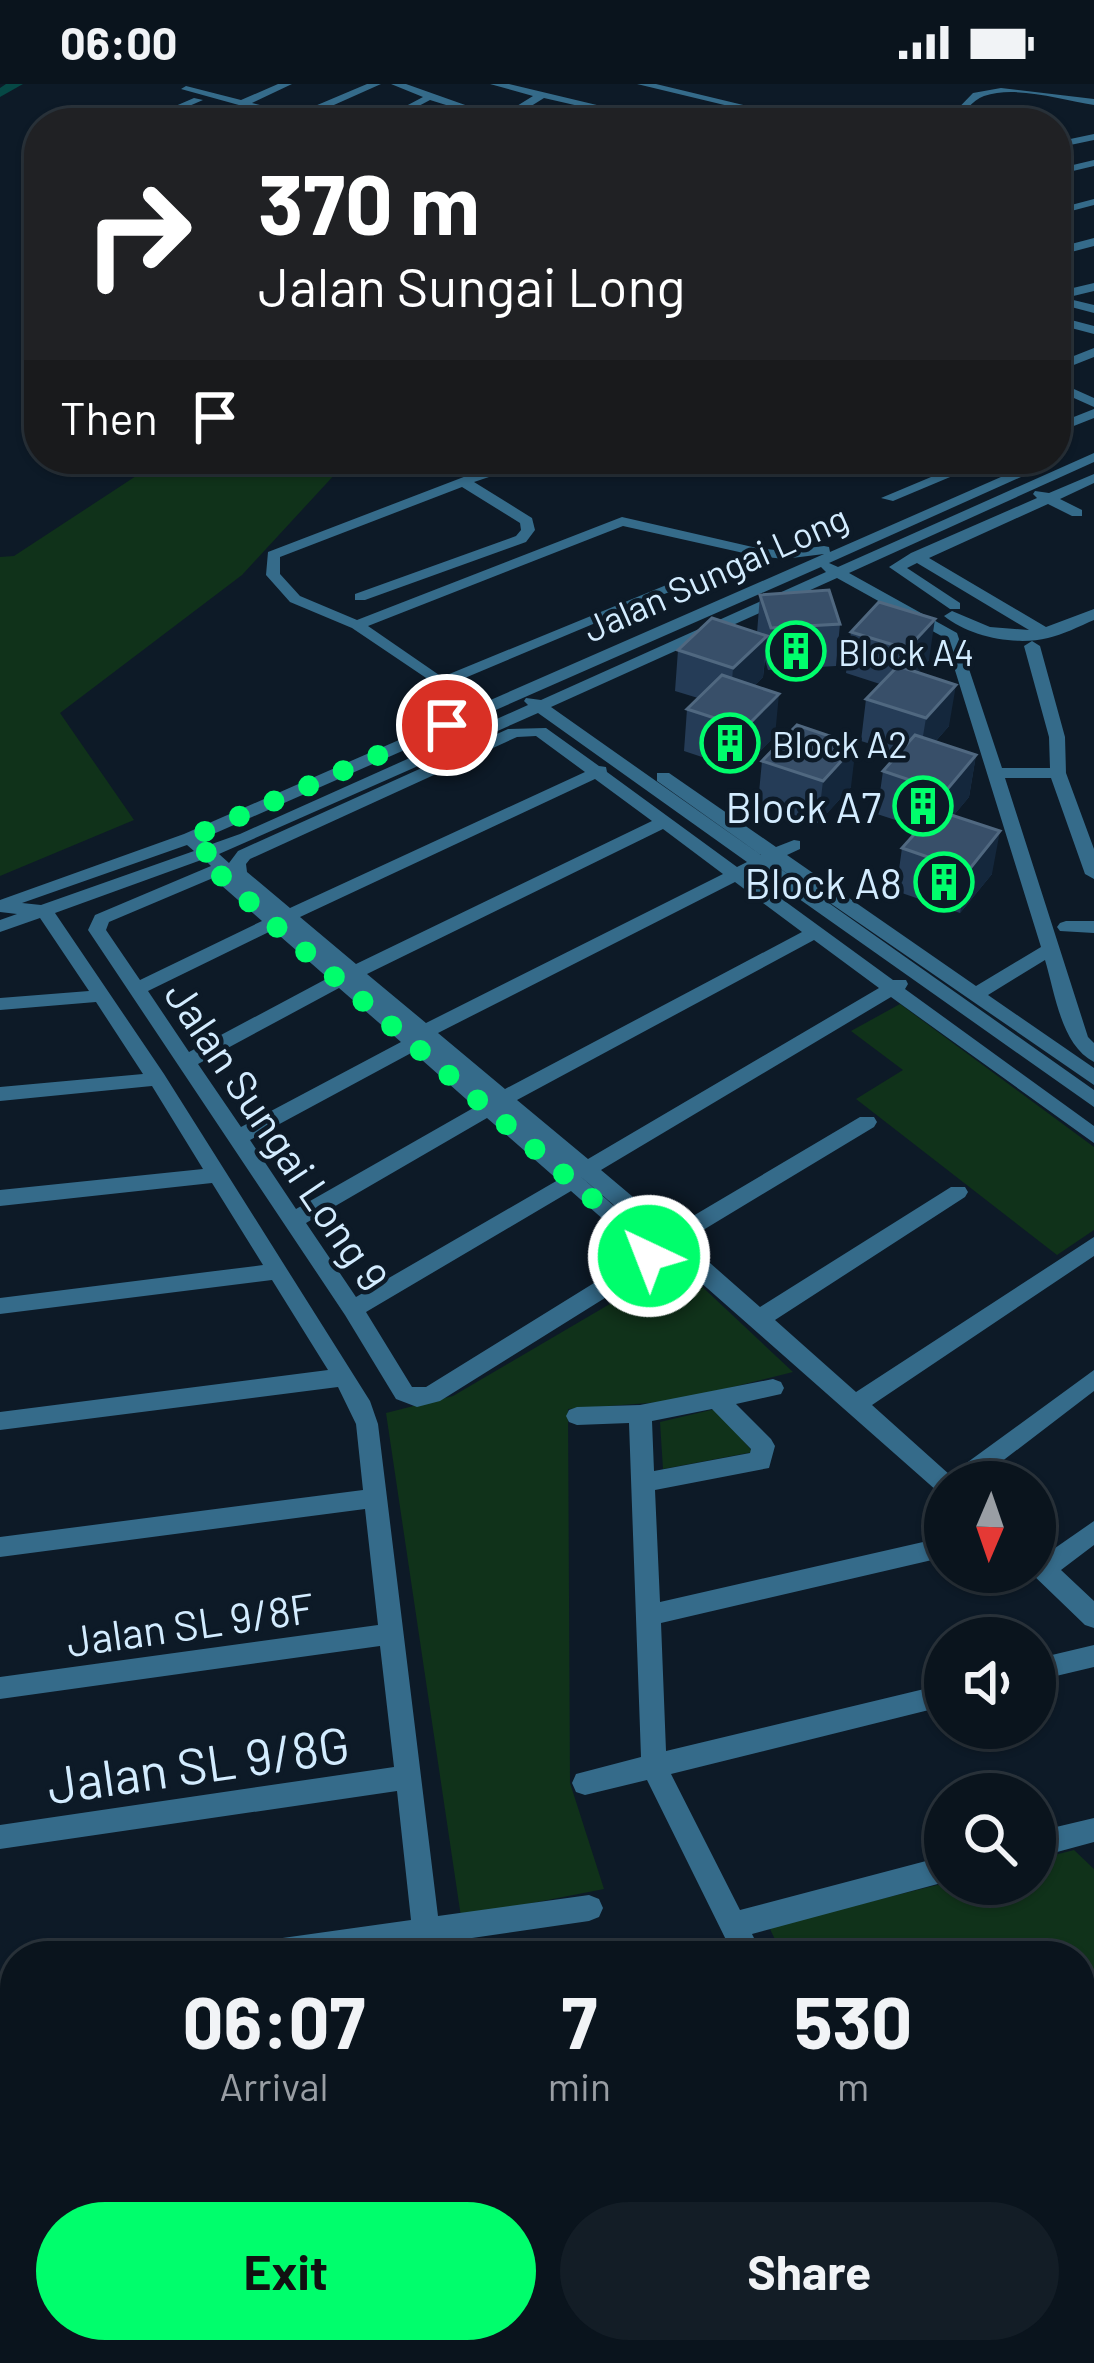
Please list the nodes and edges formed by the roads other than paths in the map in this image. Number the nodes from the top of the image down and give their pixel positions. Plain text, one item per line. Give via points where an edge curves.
1 (287, 84) edge
2 (376, 84) edge
3 (396, 84) edge
4 (576, 84) edge
5 (642, 84) edge
6 (499, 86) edge
7 (185, 89) dead end
8 (542, 95) junction
9 (556, 98) junction
10 (198, 100) dead end
11 (425, 100) dead end
12 (1094, 102) edge
13 (241, 104) junction
14 (178, 108) edge
15 (257, 108) edge
16 (320, 108) edge
17 (409, 108) edge
18 (444, 108) edge
19 (475, 108) edge
20 (523, 108) edge
21 (600, 108) edge
22 (747, 108) edge
23 (963, 108) edge
24 (486, 474) edge
25 (953, 474) edge
26 (970, 474) edge
27 (1020, 474) edge
28 (1057, 474) edge
29 (1094, 478) edge
30 (465, 483) junction
31 (1033, 485) junction
32 (1054, 496) junction
33 (888, 498) dead end
34 (1077, 513) dead end
35 (907, 523) junction
36 (876, 537) junction
37 (735, 549) junction
38 (916, 556) junction
39 (819, 562) junction
40 (837, 572) junction
41 (686, 582) dead end
42 (744, 595) junction
43 (981, 595) junction
44 (360, 598) dead end
45 (953, 611) junction
46 (1094, 614) edge
47 (924, 621) junction
48 (357, 626) junction
49 (1047, 634) junction
50 (1032, 646) dead end
51 (537, 697) junction
52 (447, 725) junction
53 (465, 738) junction
54 (600, 771) junction
55 (997, 773) junction
56 (1058, 773) junction
57 (665, 820) junction
58 (190, 838) junction
59 (794, 845) dead end
60 (768, 860) junction
61 (220, 863) junction
62 (737, 874) junction
63 (1094, 874) edge
64 (67, 881) junction
65 (2, 915) edge
66 (281, 919) junction
67 (51, 920) junction
68 (1066, 927) dead end
69 (1094, 927) edge
70 (814, 933) junction
71 (1050, 949) junction
72 (915, 974) junction
73 (346, 976) junction
74 (135, 990) junction
75 (890, 990) junction
76 (975, 995) junction
77 (100, 996) junction
78 (0, 1004) edge
79 (420, 1037) junction
80 (1088, 1050) edge
81 (184, 1063) junction
82 (157, 1078) junction
83 (1094, 1078) edge
84 (0, 1094) edge
85 (1094, 1100) edge
86 (496, 1104) junction
87 (867, 1122) dead end
88 (1094, 1136) edge
89 (237, 1138) junction
90 (216, 1175) junction
91 (578, 1176) junction
92 (958, 1192) dead end
93 (0, 1198) edge
94 (292, 1221) junction
95 (670, 1240) junction
96 (1094, 1244) edge
97 (278, 1271) junction
98 (0, 1306) edge
99 (353, 1309) junction
100 (759, 1319) junction
101 (345, 1377) junction
102 (1094, 1378) edge
103 (773, 1388) dead end
104 (718, 1401) junction
105 (856, 1404) junction
106 (640, 1414) junction
107 (577, 1415) dead end
108 (0, 1421) edge
109 (985, 1461) edge
110 (924, 1465) edge
111 (645, 1482) junction
112 (373, 1498) junction
113 (1094, 1531) edge
114 (0, 1547) edge
115 (924, 1552) edge
116 (1056, 1555) edge
117 (1056, 1580) edge
118 (646, 1616) junction
119 (1094, 1617) edge
120 (392, 1634) junction
121 (1092, 1655) edge
122 (1056, 1664) edge
123 (0, 1688) edge
124 (924, 1700) edge
125 (654, 1767) junction
126 (410, 1777) junction
127 (586, 1783) dead end
128 (1091, 1834) edge
129 (0, 1837) edge
130 (1056, 1841) edge
131 (924, 1875) edge
132 (589, 1908) dead end
133 (735, 1925) junction
134 (426, 1930) junction
135 (353, 1941) edge
136 (742, 1941) edge

1 - 13 street
2 - 16 street
3 - 18 street
4 - 9 street
5 - 22 street
6 - 8 street
6 - 19 street
7 - 13 street
8 - 9 street
8 - 20 street
9 - 21 street
10 - 14 street
11 - 17 street
12 - 23 street via 1015,89 977,94
13 - 15 street
24 - 30 street
25 - 33 street
26 - 35 street
27 - 35 street, Jalan Sungai Long
28 - 31 street, Jalan Sungai Long
29 - 32 street
30 - 44 street via 527,521 528,530
30 - 48 street via 273,555 273,575 295,599
31 - 32 street
31 - 40 street, Jalan Sungai Long
32 - 34 street
32 - 38 street
35 - 36 street, Jalan Sungai Long
36 - 37 street via 811,554
36 - 39 street, Jalan Sungai Long
37 - 42 street via 763,567
37 - 48 street via 622,521
38 - 43 street
38 - 45 street via 896,569
39 - 40 street
39 - 42 street, Jalan Sungai Long
40 - 47 street
40 - 51 street, Jalan Sungai Long
41 - 48 street via 441,683
42 - 51 street, Jalan Sungai Long
43 - 45 street
43 - 49 street
45 - 47 street
45 - 49 street via 980,632
46 - 49 street
47 - 55 street via 955,641
50 - 56 street via 1058,737
51 - 52 street, Jalan Sungai Long
51 - 53 street, Jalan Sungai Long
51 - 60 street
52 - 53 street
52 - 58 street, Jalan Sungai Long
53 - 61 street, Jalan Sungai Long
54 - 57 street
54 - 61 street via 544,732 514,732
54 - 66 street
55 - 56 street
55 - 71 street
56 - 63 street
57 - 62 street
57 - 73 street
58 - 61 street
58 - 64 street, Jalan Sungai Long
59 - 60 street
60 - 62 street
60 - 72 street
60 - 76 street
61 - 66 street
61 - 67 street, Jalan Sungai Long via 71,902
61 - 74 street, Jalan Sungai Long 9 via 101,919 97,930
62 - 70 street
62 - 79 street
64 - 65 street, Jalan Sungai Long
64 - 67 street via 50,897
65 - 67 street
66 - 73 street
66 - 74 street
67 - 77 street
68 - 69 street
70 - 75 street
70 - 86 street
71 - 76 street
71 - 80 street
72 - 75 street
72 - 85 street
73 - 79 street
73 - 81 street
74 - 81 street, Jalan Sungai Long 9
75 - 88 street
75 - 91 street
76 - 83 street
77 - 78 street
77 - 82 street
79 - 86 street
79 - 89 street
81 - 89 street, Jalan Sungai Long 9
82 - 84 street
82 - 90 street
86 - 91 street
86 - 94 street
87 - 95 street
89 - 94 street, Jalan Sungai Long 9
90 - 93 street
90 - 97 street
91 - 95 street
91 - 99 street
91 - 99 street, Jalan Sungai Long 9 via 649,1256 432,1395 404,1393
92 - 100 street
94 - 99 street, Jalan Sungai Long 9
95 - 100 street
96 - 105 street
97 - 98 street
97 - 101 street
100 - 105 street
101 - 108 street
101 - 112 street via 367,1424
102 - 109 street
103 - 104 street
104 - 106 street
104 - 111 street via 763,1446 761,1461
105 - 110 street
106 - 107 street
106 - 111 street
111 - 118 street
112 - 114 street
112 - 120 street
113 - 116 street
115 - 118 street
117 - 119 street
118 - 125 street
120 - 123 street, Jalan SL 9/8F
120 - 126 street
121 - 122 street
124 - 125 street
125 - 127 street
125 - 133 street
126 - 129 street, Jalan SL 9/8G
126 - 134 street
128 - 130 street
131 - 133 street
132 - 134 street
133 - 136 street
134 - 135 street

